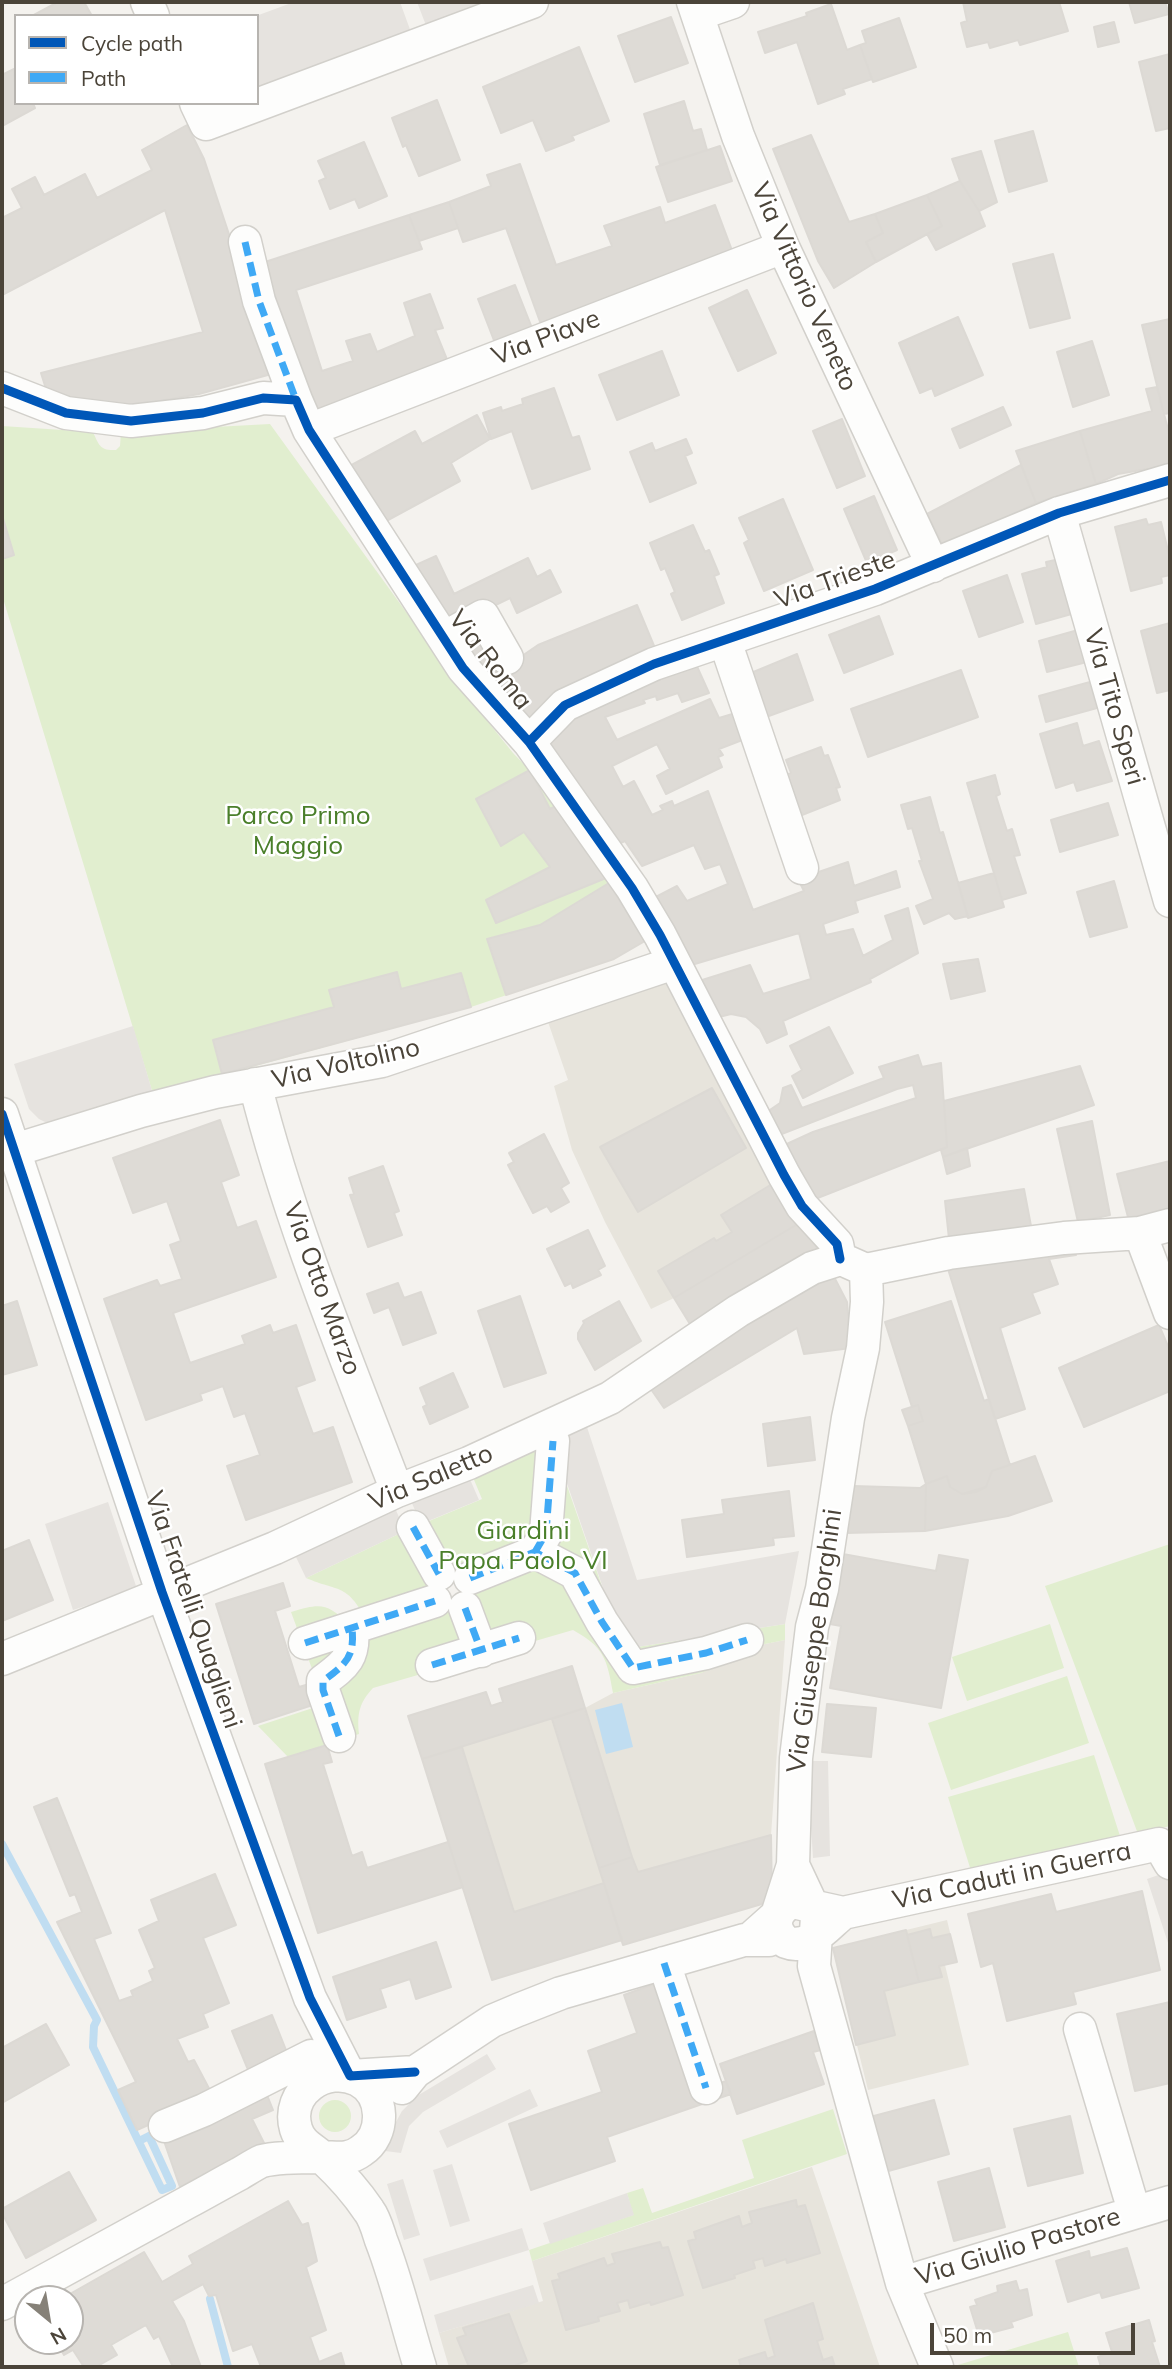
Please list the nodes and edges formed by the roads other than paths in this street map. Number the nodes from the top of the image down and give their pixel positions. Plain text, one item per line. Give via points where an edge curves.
1 (532, 2) edge
2 (733, 2) edge
3 (696, 8) edge
4 (259, 94) edge
5 (228, 105) edge
6 (201, 114) edge
7 (245, 242) dead end
8 (783, 247) junction
9 (2, 388) edge
10 (296, 400) junction
11 (309, 430) junction
12 (1170, 480) edge
13 (1059, 513) junction
14 (933, 566) junction
15 (444, 638) junction
16 (725, 641) junction
17 (507, 658) dead end
18 (529, 742) junction
19 (802, 868) dead end
20 (1170, 901) edge
21 (674, 962) junction
22 (255, 1084) junction
23 (2, 1114) edge
24 (8, 1152) edge
25 (1170, 1226) edge
26 (1146, 1247) junction
27 (853, 1264) junction
28 (1170, 1313) edge
29 (553, 1441) dead end
30 (397, 1492) junction
31 (413, 1527) dead end
32 (535, 1552) junction
33 (452, 1590) junction
34 (162, 1592) junction
35 (352, 1628) junction
36 (519, 1638) dead end
37 (747, 1640) dead end
38 (305, 1643) dead end
39 (481, 1651) junction
40 (2, 1658) edge
41 (432, 1665) dead end
42 (339, 1736) dead end
43 (1170, 1863) edge
44 (801, 1933) junction
45 (664, 1963) junction
46 (310, 1998) junction
47 (1080, 2029) dead end
48 (311, 2056) junction
49 (415, 2072) junction
50 (350, 2076) junction
51 (706, 2088) dead end
52 (300, 2101) junction
53 (165, 2126) dead end
54 (375, 2129) junction
55 (322, 2157) junction
56 (262, 2161) junction
57 (1170, 2202) edge
58 (1134, 2211) junction
59 (370, 2212) junction
60 (902, 2283) junction
61 (2, 2304) edge
62 (420, 2367) edge
63 (937, 2367) edge

1 - 4 street
2 - 3 street
3 - 8 street, Via Vittorio Veneto via 738,136
5 - 6 street
7 - 10 street, Via Roma via 259,301
8 - 11 street, Via Piave
8 - 14 street, Via Vittorio Veneto
9 - 10 street via 66,413 131,421 263,398
10 - 11 street, Via Roma
11 - 15 street, Via Roma
12 - 13 street, Via Trieste
13 - 14 street, Via Trieste
13 - 20 street, Via Tito Speri
14 - 16 street, Via Trieste
15 - 17 street, Via Roma via 483,616
15 - 18 street, Via Roma via 463,668
16 - 18 street, Via Trieste via 654,664 565,705
16 - 19 street
18 - 21 street, Via Roma via 632,888
21 - 22 street, Via Voltolino via 382,1061
21 - 27 street, Via Roma via 802,1206
22 - 24 street, Via Voltolino via 141,1111
22 - 30 street, Via Otto Marzo via 267,1133 333,1325
23 - 24 street, Via Fratelli Quaglieni
24 - 34 street, Via Fratelli Quaglieni
25 - 26 street, Via Saletto
26 - 27 street, Via Saletto via 1065,1238
26 - 28 street
27 - 30 street, Via Saletto via 812,1268 738,1311 610,1398
27 - 44 street, Via Giuseppe Borghini via 867,1302 863,1348 810,1640 796,1758 793,1865
29 - 32 street via 546,1533
30 - 34 street, Via Saletto via 275,1548
31 - 33 street
32 - 33 street
32 - 37 street via 575,1573 633,1668
33 - 35 street
33 - 39 street
34 - 40 street, Via Saletto
34 - 46 street, Via Fratelli Quaglieni
35 - 38 street
35 - 42 street via 354,1647 341,1668 323,1681
36 - 39 street
39 - 41 street
43 - 44 street, Via Caduti in Guerra via 1159,1844 843,1913
44 - 45 street via 750,1939
44 - 60 street, Via Giuseppe Borghini
45 - 49 street via 561,1993 492,2021
45 - 51 street
46 - 48 street, Via Fratelli Quaglieni
46 - 50 street, Via Fratelli Quaglieni
47 - 58 street, Via Giulio Pastore
48 - 52 street, Via Fratelli Quaglieni
48 - 53 street
49 - 50 street
49 - 54 street
50 - 52 street via 327,2076
50 - 54 street via 362,2082 377,2103
52 - 55 street via 295,2127 301,2140
52 - 56 street
54 - 55 street via 362,2151 349,2157
54 - 59 street
55 - 56 street
55 - 59 street
56 - 61 street
57 - 58 street, Via Giulio Pastore
58 - 60 street, Via Giulio Pastore
59 - 62 street
60 - 63 street, Via Giuseppe Borghini

